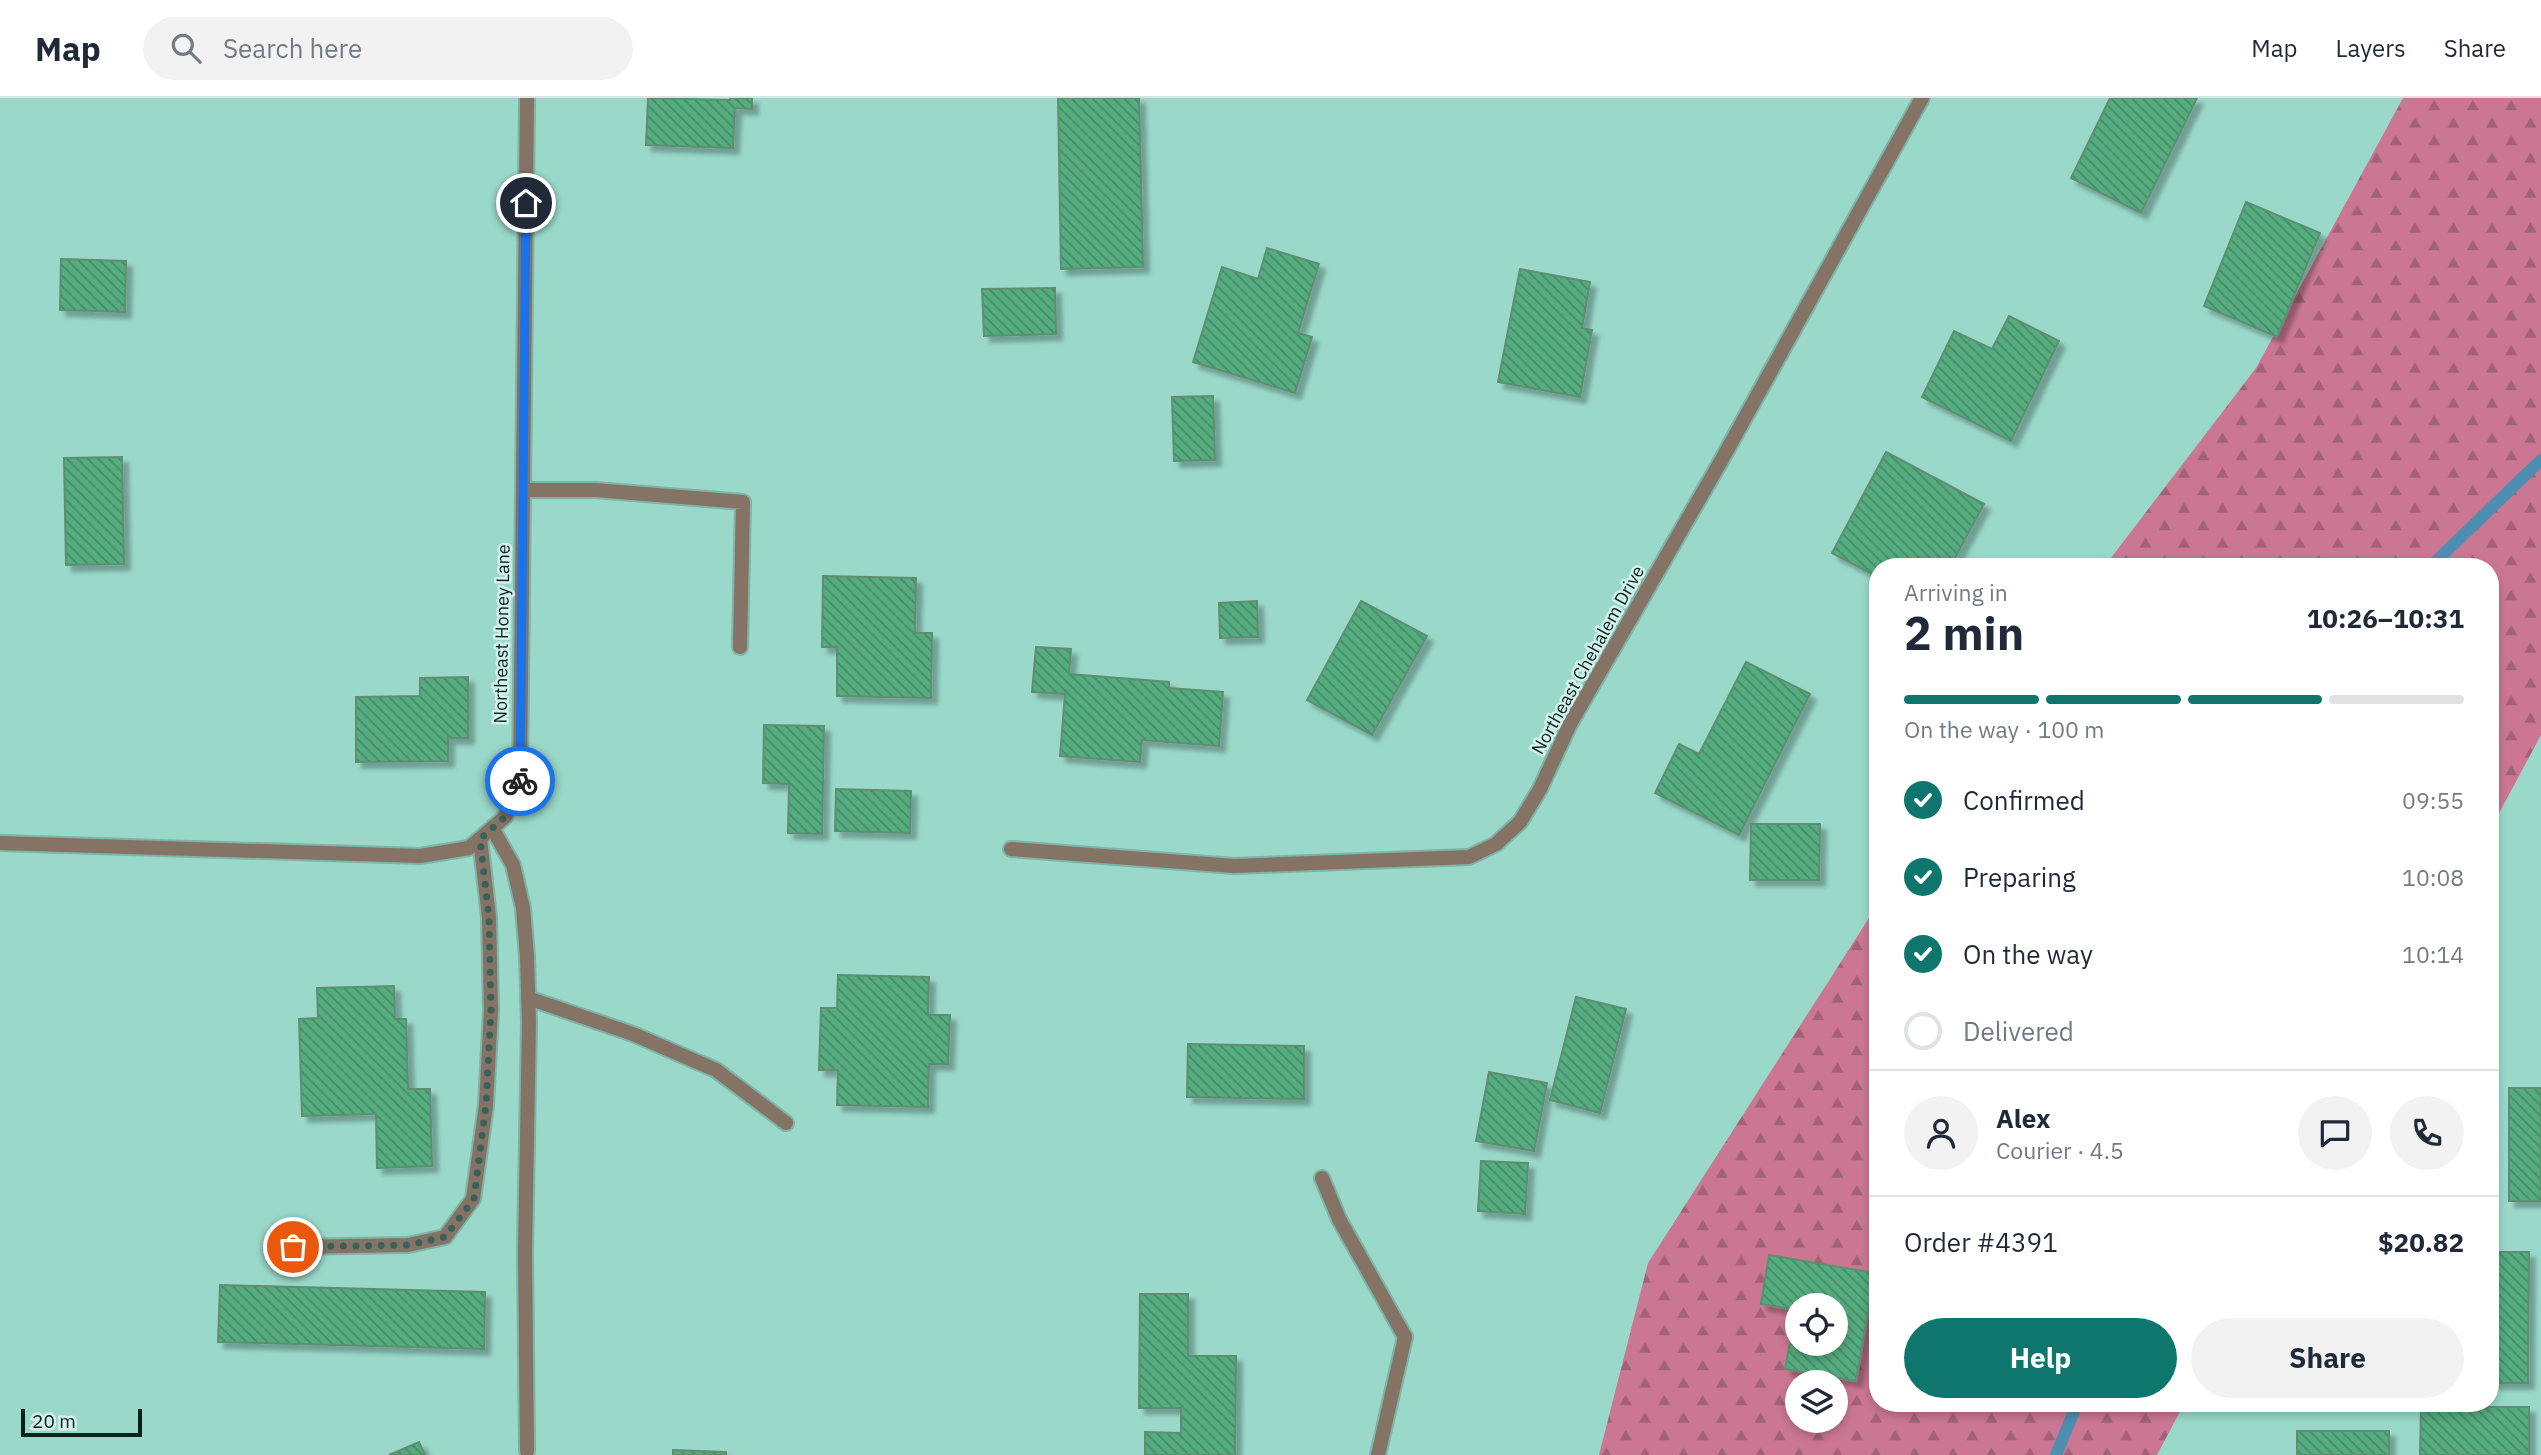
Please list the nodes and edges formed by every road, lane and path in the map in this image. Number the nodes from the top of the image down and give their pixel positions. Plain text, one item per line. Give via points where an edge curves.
1 (527, 98) edge
2 (1922, 98) edge
3 (523, 490) junction
4 (740, 647) dead end
5 (492, 828) junction
6 (480, 839) junction
7 (0, 843) edge
8 (1011, 849) dead end
9 (528, 998) junction
10 (786, 1123) dead end
11 (1322, 1178) dead end
12 (293, 1247) dead end
13 (527, 1451) dead end
14 (1378, 1455) edge

1 - 3 street, Northeast Honey Lane
2 - 8 street, Northeast Chehalem Drive via 1570,724 1540,789 1520,822 1496,844 1469,857 1234,866
3 - 4 street via 595,489 743,502
3 - 5 street, Northeast Honey Lane via 520,781 505,817
5 - 6 street, Northeast Honey Lane
5 - 9 street via 513,865 521,897
6 - 7 street, Northeast Honey Lane via 469,848 420,856
6 - 12 street via 489,917 491,1010 486,1105 474,1199 445,1237 408,1245
9 - 10 street via 633,1034 716,1070
9 - 13 street
11 - 14 street via 1339,1219 1405,1337

